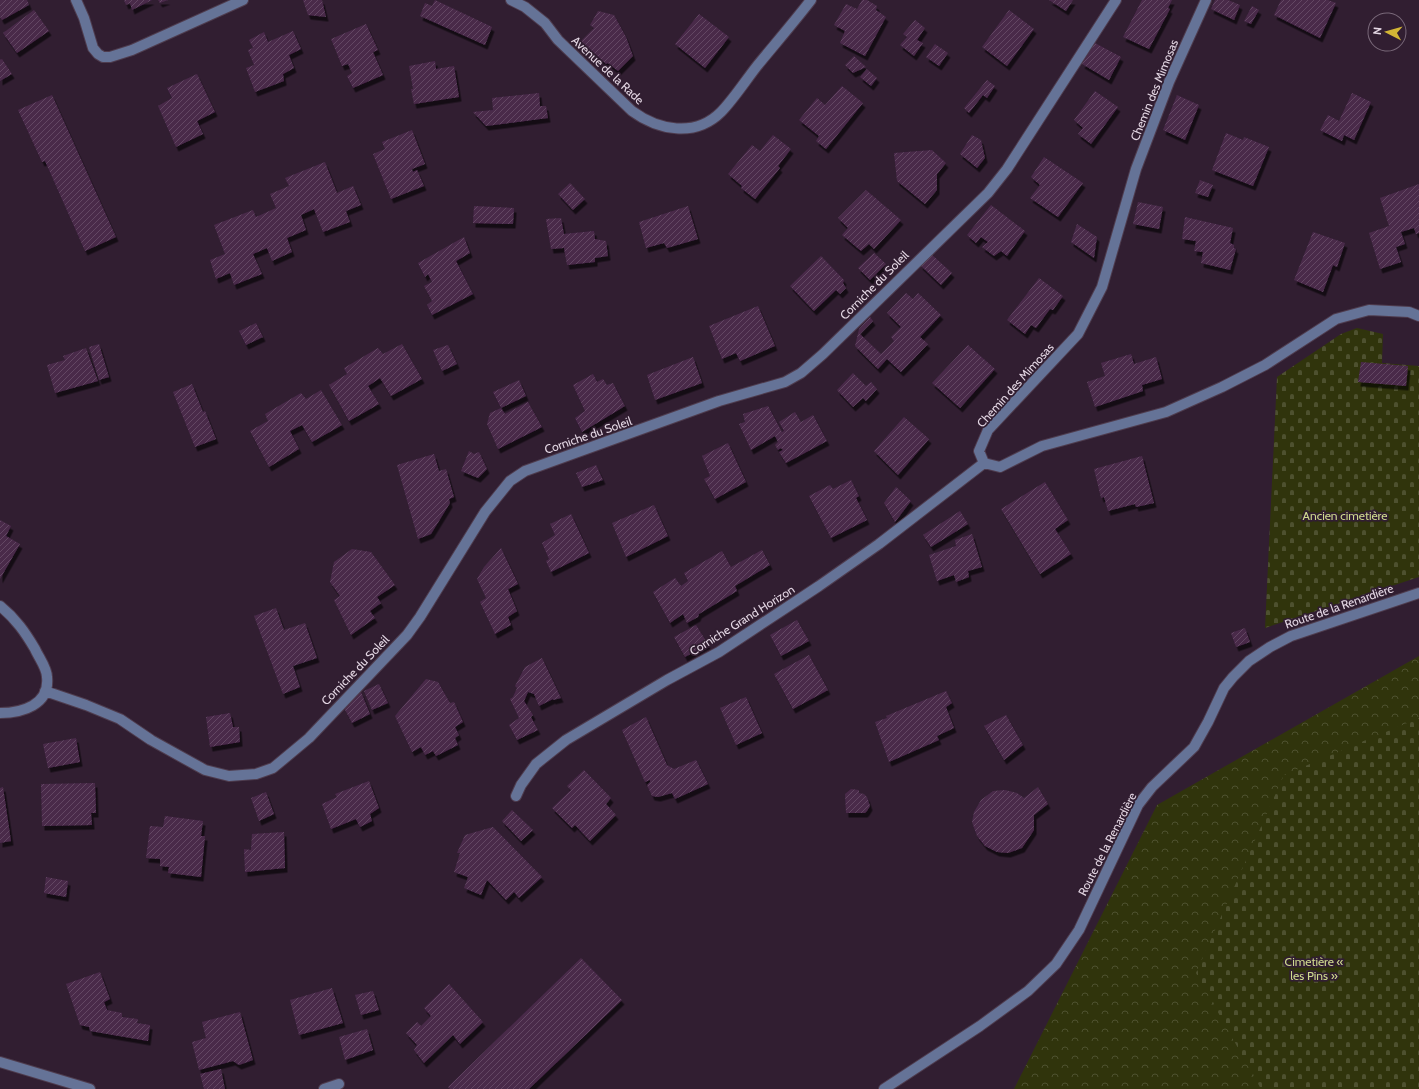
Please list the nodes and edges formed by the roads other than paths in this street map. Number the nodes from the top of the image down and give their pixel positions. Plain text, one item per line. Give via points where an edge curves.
1 (76, 0) edge
2 (243, 0) edge
3 (511, 0) edge
4 (811, 0) edge
5 (1116, 0) edge
6 (1206, 0) edge
7 (1419, 316) edge
8 (984, 463) junction
9 (1419, 593) edge
10 (0, 606) edge
11 (45, 691) junction
12 (0, 713) edge
13 (516, 796) dead end
14 (0, 1062) edge
15 (339, 1084) dead end
16 (90, 1089) edge
17 (324, 1089) edge
18 (884, 1089) edge

1 - 2 street via 93,48 103,57 132,50
3 - 4 street, Avenue de la Rade via 545,23 558,40 632,111 656,125 668,128 698,126 721,112
5 - 11 street, Corniche du Soleil via 1007,169 988,193 823,354 801,373 785,382 719,401 540,464 510,481 485,512 407,635 309,738 273,768 240,776 216,774 151,740 120,719
6 - 8 street, Chemin des Mimosas via 1169,82 1136,169 1102,286 1078,334 988,430 979,451
7 - 8 street via 1409,312 1369,310 1336,319 1265,365 1222,388 1166,412 1042,446 1000,467
8 - 13 street, Corniche Grand Horizon via 879,544 819,586 719,652 566,740 536,764
9 - 18 street, Route de la Renardière via 1290,636 1244,666 1224,688 1194,747 1152,787 1138,805 1079,930 1056,964 1028,991
10 - 11 street via 25,632 43,665 48,677
11 - 12 street via 33,706 13,713
14 - 16 street
15 - 17 street

